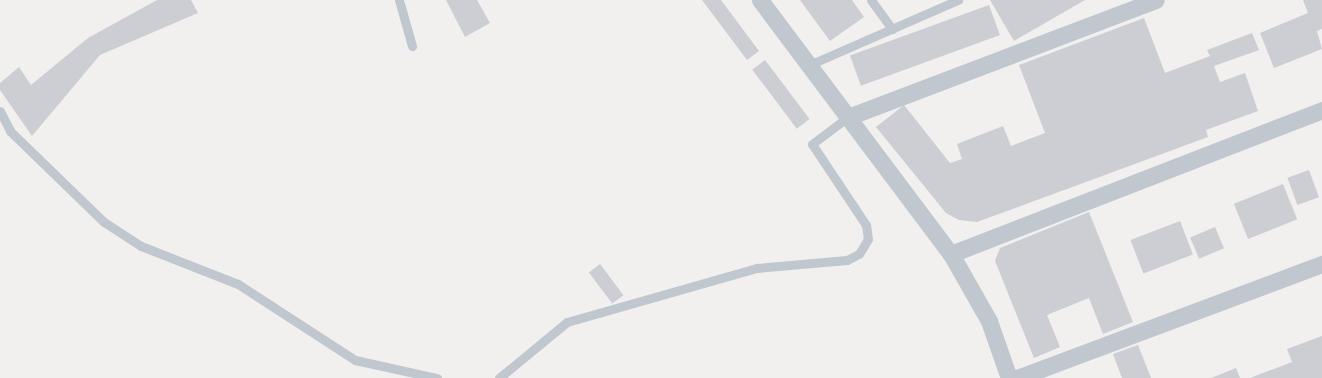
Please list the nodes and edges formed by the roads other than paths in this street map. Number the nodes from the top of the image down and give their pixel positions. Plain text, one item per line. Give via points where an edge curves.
1 (399, 0) edge
2 (760, 0) edge
3 (871, 0) edge
4 (958, 0) edge
5 (1156, 0) edge
6 (892, 28) junction
7 (412, 46) dead end
8 (809, 65) junction
9 (1322, 110) edge
10 (0, 111) edge
11 (848, 118) junction
12 (951, 254) junction
13 (1322, 264) edge
14 (437, 378) edge
15 (499, 378) edge
16 (1010, 378) edge
17 (1017, 378) edge

1 - 7 lane
2 - 8 street
3 - 6 lane
4 - 6 lane
5 - 11 street
6 - 8 lane
8 - 11 street
9 - 12 street
10 - 14 lane via 10,131 104,222 141,246 238,284 355,360
11 - 12 street
11 - 15 lane via 812,144 866,225 868,239 859,254 846,260 757,268 567,322
12 - 16 street via 989,321
13 - 17 street

